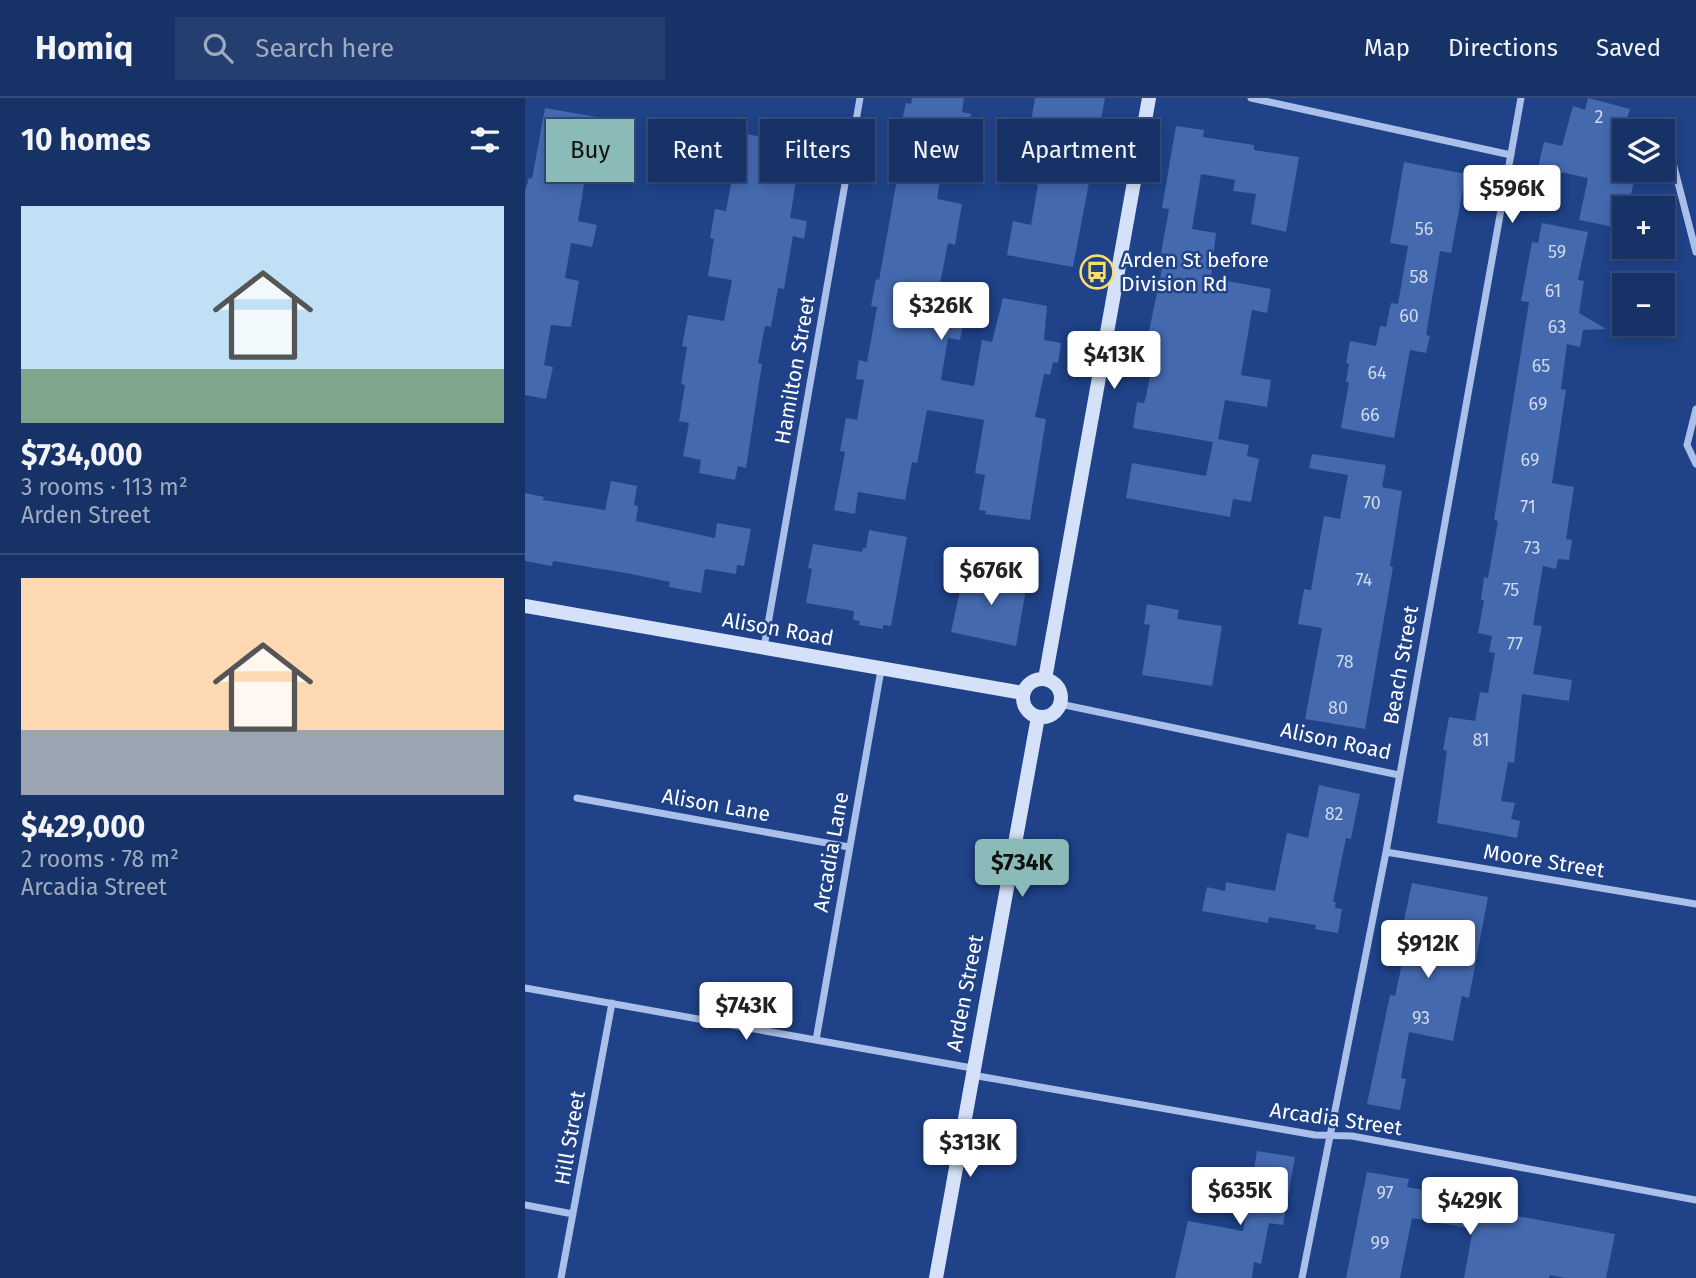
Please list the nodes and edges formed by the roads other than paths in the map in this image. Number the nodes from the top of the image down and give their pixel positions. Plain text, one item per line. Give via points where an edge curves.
1 (860, 98) edge
2 (1149, 98) edge
3 (1251, 98) edge
4 (1521, 98) edge
5 (1511, 155) junction
6 (1675, 171) edge
7 (1696, 253) edge
8 (1696, 409) edge
9 (1696, 464) edge
10 (525, 606) edge
11 (764, 648) junction
12 (881, 670) junction
13 (1045, 679) junction
14 (1023, 693) junction
15 (1060, 704) junction
16 (1038, 717) junction
17 (1399, 775) junction
18 (577, 798) dead end
19 (849, 847) junction
20 (1386, 852) junction
21 (1696, 904) edge
22 (525, 988) edge
23 (612, 1003) junction
24 (816, 1040) junction
25 (972, 1072) junction
26 (1332, 1135) junction
27 (1696, 1200) edge
28 (525, 1205) edge
29 (573, 1214) junction
30 (561, 1278) edge
31 (936, 1278) edge
32 (1302, 1278) edge

1 - 11 street, Hamilton Street
2 - 13 main road
3 - 5 street
4 - 5 street, Beach Street
5 - 17 street, Beach Street
6 - 7 street
8 - 9 street via 1687,445
10 - 11 main road, Alison Road
11 - 12 main road, Alison Road
12 - 14 main road, Alison Road
12 - 19 street, Arcadia Lane
13 - 14 main road via 1034,680
13 - 15 main road via 1060,691
14 - 16 main road via 1026,708
15 - 16 main road via 1054,713
15 - 17 street, Alison Road
16 - 25 main road, Arden Street
17 - 20 street, Beach Street
18 - 19 street, Alison Lane
19 - 24 street, Arcadia Lane
20 - 21 street, Moore Street
20 - 26 street, Beach Street
22 - 23 street, Arcadia Street
23 - 24 street, Arcadia Street
23 - 29 street, Hill Street
24 - 25 street, Arcadia Street
25 - 26 street, Arcadia Street
25 - 31 main road, Arden Street
26 - 27 street, Arcadia Street
26 - 32 street, Beach Street
28 - 29 street
29 - 30 street, Hill Street

